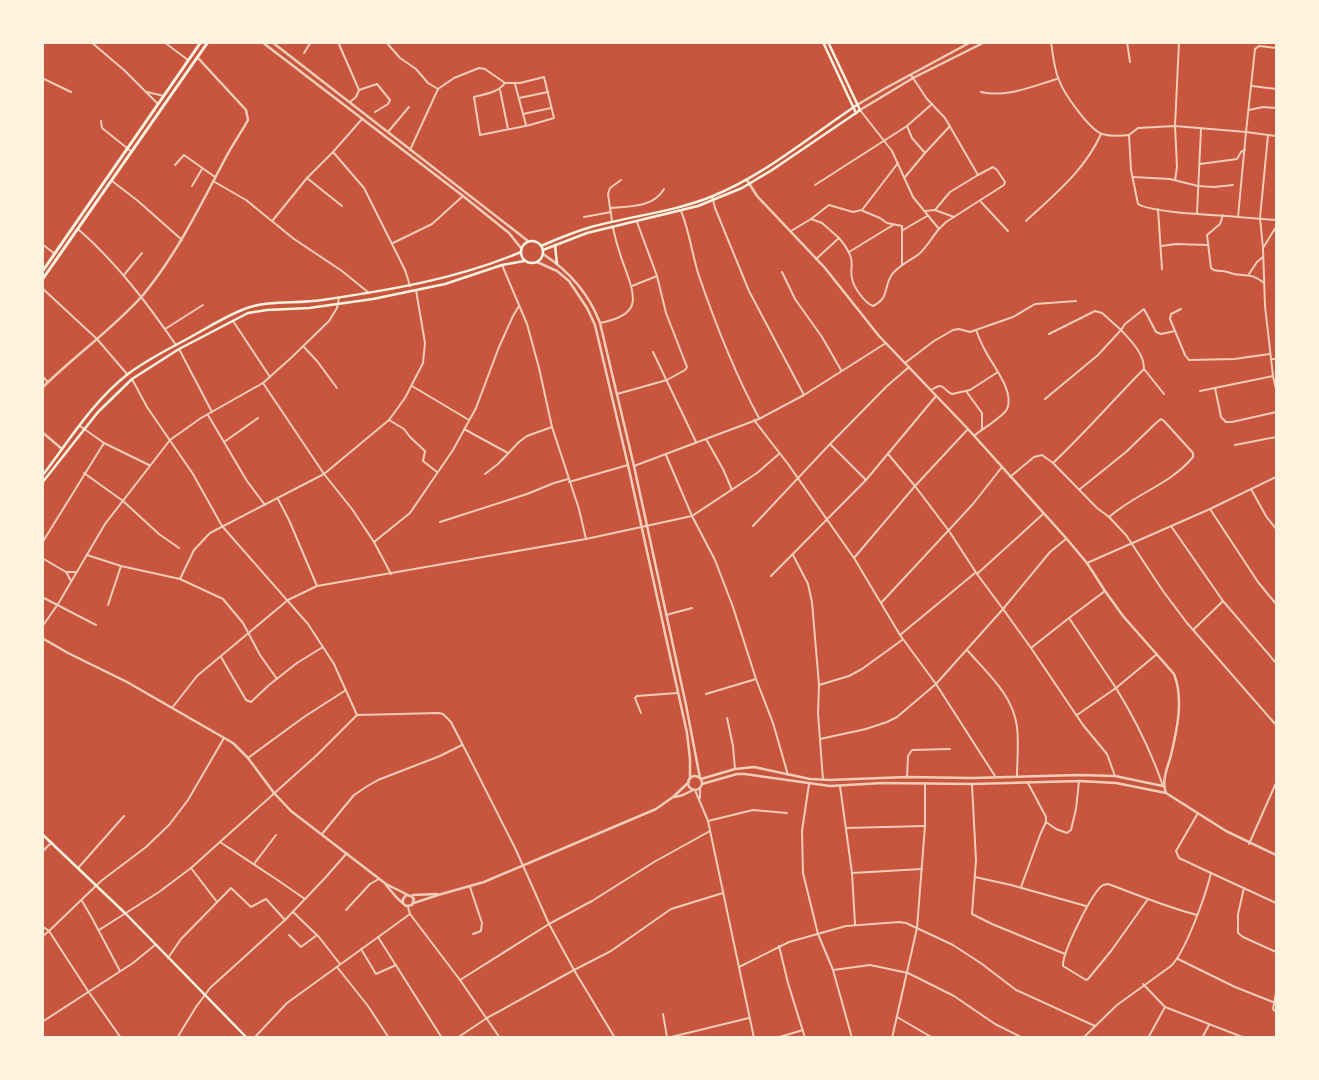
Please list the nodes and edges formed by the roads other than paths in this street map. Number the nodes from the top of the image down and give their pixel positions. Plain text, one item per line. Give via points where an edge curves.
1 (90, 42) edge
2 (164, 42) edge
3 (208, 42) edge
4 (262, 42) edge
5 (272, 42) edge
6 (311, 42) edge
7 (338, 42) edge
8 (386, 42) edge
9 (823, 42) edge
10 (828, 42) edge
11 (971, 42) edge
12 (985, 42) edge
13 (1051, 42) edge
14 (1127, 42) edge
15 (1179, 42) edge
16 (201, 43) edge
17 (1276, 48) edge
18 (304, 53) dead end
19 (198, 58) junction
20 (189, 61) junction
21 (1130, 62) dead end
22 (910, 75) junction
23 (42, 78) edge
24 (913, 78) junction
25 (1058, 79) junction
26 (505, 83) junction
27 (515, 84) junction
28 (1250, 86) junction
29 (438, 89) junction
30 (500, 89) junction
31 (1276, 89) edge
32 (359, 90) junction
33 (71, 92) dead end
34 (146, 92) junction
35 (548, 92) junction
36 (981, 92) dead end
37 (164, 96) junction
38 (519, 98) junction
39 (349, 102) junction
40 (158, 104) junction
41 (932, 104) junction
42 (857, 105) junction
43 (409, 107) dead end
44 (552, 108) junction
45 (854, 108) junction
46 (1276, 108) edge
47 (860, 110) junction
48 (1248, 110) junction
49 (375, 112) dead end
50 (856, 113) junction
51 (523, 114) junction
52 (362, 118) junction
53 (101, 121) dead end
54 (526, 126) junction
55 (907, 126) junction
56 (950, 126) junction
57 (1175, 126) junction
58 (508, 129) junction
59 (1201, 129) junction
60 (388, 132) junction
61 (819, 132) junction
62 (1246, 132) junction
63 (1101, 134) junction
64 (1129, 135) junction
65 (1268, 135) junction
66 (822, 136) junction
67 (1276, 136) edge
68 (885, 140) junction
69 (128, 148) junction
70 (410, 150) junction
71 (1245, 150) junction
72 (132, 152) junction
73 (333, 152) junction
74 (925, 153) junction
75 (898, 163) junction
76 (1200, 164) junction
77 (175, 166) dead end
78 (202, 169) junction
79 (978, 175) junction
80 (905, 177) junction
81 (1132, 177) junction
82 (307, 178) junction
83 (214, 179) junction
84 (621, 180) dead end
85 (747, 180) junction
86 (1175, 180) junction
87 (112, 181) junction
88 (749, 184) junction
89 (815, 185) dead end
90 (1232, 185) dead end
91 (192, 186) dead end
92 (1198, 186) junction
93 (664, 189) dead end
94 (463, 196) junction
95 (713, 198) junction
96 (980, 201) junction
97 (342, 206) dead end
98 (1158, 209) junction
99 (611, 210) junction
100 (862, 210) junction
101 (935, 210) junction
102 (681, 211) junction
103 (924, 212) junction
104 (1197, 214) junction
105 (928, 215) junction
106 (1223, 215) junction
107 (1238, 216) junction
108 (584, 217) dead end
109 (954, 218) junction
110 (1260, 218) junction
111 (811, 219) junction
112 (1276, 220) edge
113 (272, 221) junction
114 (1026, 221) dead end
115 (612, 222) junction
116 (637, 222) junction
117 (893, 225) junction
118 (612, 227) junction
119 (1276, 227) edge
120 (78, 229) junction
121 (939, 229) junction
122 (903, 230) junction
123 (791, 231) junction
124 (1008, 231) dead end
125 (839, 238) junction
126 (182, 240) junction
127 (528, 242) junction
128 (393, 243) junction
129 (42, 244) edge
130 (555, 245) junction
131 (1208, 245) junction
132 (541, 246) junction
133 (1161, 246) junction
134 (522, 248) junction
135 (1263, 248) junction
136 (543, 250) junction
137 (520, 252) junction
138 (849, 252) junction
139 (142, 253) dead end
140 (55, 254) junction
141 (543, 254) junction
142 (1264, 256) junction
143 (816, 260) junction
144 (524, 261) junction
145 (538, 262) junction
146 (557, 264) junction
147 (502, 265) junction
148 (902, 265) junction
149 (1162, 269) dead end
150 (42, 272) edge
151 (782, 272) dead end
152 (1249, 274) junction
153 (124, 275) junction
154 (657, 276) junction
155 (42, 280) edge
156 (1264, 283) junction
157 (410, 286) junction
158 (632, 286) junction
159 (42, 288) edge
160 (416, 290) junction
161 (369, 294) junction
162 (142, 296) junction
163 (339, 298) junction
164 (1076, 301) dead end
165 (338, 304) junction
166 (203, 305) dead end
167 (519, 306) junction
168 (1181, 308) dead end
169 (233, 321) junction
170 (600, 323) junction
171 (165, 328) junction
172 (976, 330) junction
173 (1121, 330) junction
174 (1175, 331) junction
175 (1049, 334) dead end
176 (97, 339) junction
177 (886, 343) junction
178 (176, 345) junction
179 (303, 346) junction
180 (180, 349) junction
181 (653, 352) dead end
182 (1270, 354) junction
183 (1276, 359) edge
184 (1271, 360) junction
185 (905, 363) junction
186 (909, 367) junction
187 (1144, 369) junction
188 (841, 370) junction
189 (998, 372) junction
190 (128, 374) junction
191 (42, 376) edge
192 (1273, 376) junction
193 (270, 377) junction
194 (132, 379) junction
195 (667, 380) junction
196 (48, 382) junction
197 (263, 383) junction
198 (412, 386) junction
199 (42, 388) edge
200 (337, 388) dead end
201 (1215, 388) junction
202 (1276, 389) edge
203 (930, 390) junction
204 (966, 391) junction
205 (1200, 391) dead end
206 (1164, 394) dead end
207 (616, 395) junction
208 (804, 395) junction
209 (936, 396) junction
210 (1045, 399) dead end
211 (212, 412) junction
212 (1276, 412) edge
213 (208, 415) junction
214 (258, 418) dead end
215 (759, 419) junction
216 (389, 420) junction
217 (470, 420) junction
218 (754, 420) junction
219 (80, 426) junction
220 (552, 427) junction
221 (84, 429) junction
222 (968, 429) junction
223 (982, 429) junction
224 (464, 430) junction
225 (42, 432) edge
226 (974, 436) junction
227 (1276, 437) edge
228 (706, 439) junction
229 (170, 440) junction
230 (224, 442) junction
231 (696, 442) junction
232 (104, 443) junction
233 (830, 444) junction
234 (1236, 445) dead end
235 (62, 449) junction
236 (508, 453) junction
237 (779, 454) junction
238 (888, 454) junction
239 (666, 455) junction
240 (1053, 463) junction
241 (149, 465) junction
242 (628, 466) junction
243 (634, 466) junction
244 (1002, 467) junction
245 (437, 472) junction
246 (84, 473) junction
247 (324, 474) junction
248 (485, 474) dead end
249 (42, 476) edge
250 (1010, 477) junction
251 (1276, 477) edge
252 (797, 478) junction
253 (569, 480) junction
254 (866, 480) junction
255 (42, 483) edge
256 (916, 486) junction
257 (1251, 489) junction
258 (732, 490) junction
259 (1080, 490) junction
260 (278, 499) junction
261 (122, 500) junction
262 (264, 505) junction
263 (1210, 509) junction
264 (1043, 514) junction
265 (692, 516) junction
266 (1110, 517) junction
267 (827, 519) junction
268 (440, 522) dead end
269 (222, 526) junction
270 (646, 526) junction
271 (754, 526) dead end
272 (1171, 526) junction
273 (641, 528) junction
274 (1276, 529) edge
275 (949, 531) junction
276 (1066, 538) junction
277 (586, 539) junction
278 (374, 542) junction
279 (42, 543) edge
280 (1132, 543) junction
281 (179, 548) dead end
282 (86, 555) junction
283 (793, 555) junction
284 (42, 558) edge
285 (854, 558) junction
286 (1087, 563) junction
287 (121, 566) junction
288 (66, 572) junction
289 (76, 572) junction
290 (976, 573) junction
291 (391, 574) junction
292 (771, 576) dead end
293 (180, 580) junction
294 (71, 582) junction
295 (316, 586) junction
296 (1105, 591) junction
297 (42, 596) edge
298 (288, 600) junction
299 (1223, 601) junction
300 (881, 603) junction
301 (58, 604) junction
302 (1276, 604) edge
303 (108, 605) dead end
304 (692, 608) dead end
305 (1002, 609) junction
306 (666, 615) junction
307 (1069, 618) junction
308 (96, 625) dead end
309 (42, 627) edge
310 (1193, 630) junction
311 (249, 633) junction
312 (900, 635) junction
313 (42, 638) edge
314 (903, 639) junction
315 (323, 647) junction
316 (1031, 648) junction
317 (968, 650) junction
318 (1157, 654) junction
319 (221, 657) junction
320 (1276, 663) edge
321 (277, 679) junction
322 (756, 679) junction
323 (936, 684) junction
324 (819, 685) junction
325 (1116, 688) junction
326 (347, 690) junction
327 (678, 693) junction
328 (706, 694) dead end
329 (172, 708) junction
330 (641, 713) dead end
331 (357, 715) junction
332 (1077, 715) junction
333 (727, 718) dead end
334 (1276, 725) edge
335 (224, 738) junction
336 (820, 739) junction
337 (462, 746) junction
338 (950, 749) dead end
339 (248, 758) junction
340 (735, 769) junction
341 (788, 775) junction
342 (1115, 776) junction
343 (995, 777) junction
344 (700, 778) junction
345 (907, 778) junction
346 (1017, 778) junction
347 (689, 780) junction
348 (823, 780) junction
349 (1079, 781) junction
350 (925, 783) junction
351 (1028, 783) junction
352 (1276, 783) edge
353 (702, 784) junction
354 (809, 784) junction
355 (972, 784) junction
356 (840, 786) junction
357 (1164, 786) junction
358 (700, 788) junction
359 (694, 790) junction
360 (274, 793) junction
361 (1166, 793) junction
362 (673, 797) junction
363 (700, 800) junction
364 (787, 813) dead end
365 (1198, 814) junction
366 (124, 816) dead end
367 (708, 821) junction
368 (1046, 822) junction
369 (925, 826) junction
370 (846, 828) junction
371 (710, 832) junction
372 (42, 834) edge
373 (276, 834) dead end
374 (321, 834) junction
375 (52, 842) junction
376 (220, 842) junction
377 (1249, 844) junction
378 (42, 852) edge
379 (347, 853) junction
380 (1276, 855) edge
381 (254, 864) junction
382 (523, 866) junction
383 (79, 867) junction
384 (191, 868) junction
385 (922, 869) junction
386 (852, 873) junction
387 (1211, 873) junction
388 (975, 877) junction
389 (379, 879) junction
390 (386, 884) junction
391 (98, 886) junction
392 (470, 887) junction
393 (1020, 887) junction
394 (1244, 888) junction
395 (723, 893) junction
396 (438, 894) junction
397 (410, 895) junction
398 (305, 899) junction
399 (1148, 899) junction
400 (82, 901) junction
401 (217, 903) junction
402 (403, 903) junction
403 (1276, 903) edge
404 (414, 904) junction
405 (1087, 906) junction
406 (408, 907) junction
407 (346, 910) dead end
408 (293, 912) junction
409 (126, 914) junction
410 (410, 914) junction
411 (1197, 915) junction
412 (285, 920) junction
413 (549, 924) junction
414 (855, 924) junction
415 (42, 926) edge
416 (917, 928) junction
417 (99, 930) junction
418 (49, 931) junction
419 (473, 934) dead end
420 (818, 934) junction
421 (289, 935) dead end
422 (317, 935) junction
423 (42, 936) edge
424 (378, 937) junction
425 (155, 946) junction
426 (779, 946) junction
427 (361, 949) junction
428 (1276, 952) edge
429 (1065, 954) junction
430 (168, 958) junction
431 (1178, 959) junction
432 (338, 965) junction
433 (396, 965) junction
434 (738, 967) junction
435 (574, 970) junction
436 (833, 970) junction
437 (120, 971) junction
438 (908, 972) junction
439 (460, 980) junction
440 (1143, 984) junction
441 (88, 991) junction
442 (1276, 993) edge
443 (204, 995) junction
444 (1273, 1002) junction
445 (1165, 1007) junction
446 (1276, 1012) edge
447 (662, 1014) dead end
448 (897, 1017) junction
449 (487, 1018) junction
450 (749, 1018) junction
451 (43, 1021) edge
452 (1209, 1025) junction
453 (1095, 1026) junction
454 (803, 1030) junction
455 (667, 1037) edge
456 (120, 1038) edge
457 (177, 1038) edge
458 (247, 1038) edge
459 (254, 1038) edge
460 (389, 1038) edge
461 (442, 1038) edge
462 (457, 1038) edge
463 (500, 1038) edge
464 (615, 1038) edge
465 (754, 1038) edge
466 (776, 1038) edge
467 (805, 1038) edge
468 (852, 1038) edge
469 (892, 1038) edge
470 (933, 1038) edge
471 (1023, 1038) edge
472 (1084, 1038) edge
473 (1148, 1038) edge
474 (1202, 1038) edge
475 (1245, 1038) edge

1 - 34 street
2 - 20 street
3 - 19 main road
4 - 52 street
5 - 39 street
6 - 18 street
7 - 32 street
8 - 29 street
9 - 45 main road
10 - 42 main road
11 - 22 street
12 - 24 street
13 - 25 street
14 - 21 street
15 - 57 street
16 - 20 main road
17 - 28 street via 1256,48
19 - 72 main road
19 - 83 street via 248,114
20 - 37 main road
22 - 24 street
22 - 42 street
23 - 33 street
24 - 41 street
24 - 47 street
25 - 36 street via 1001,94
25 - 63 street via 1070,101
26 - 27 street
26 - 29 street via 479,68
26 - 30 street
27 - 35 street via 544,77
27 - 38 street
28 - 31 street
28 - 48 street
29 - 70 street
30 - 58 street
30 - 58 street via 474,97 480,135
32 - 39 street
32 - 49 street via 377,84 390,100
34 - 37 street
34 - 40 street
35 - 38 street
35 - 44 street
37 - 40 main road
38 - 51 street
39 - 60 street
40 - 69 main road
41 - 55 street
41 - 56 street
42 - 45 main road
42 - 47 main road
43 - 60 street
44 - 51 street
44 - 54 street via 554,118
45 - 50 main road
45 - 61 main road
46 - 48 street
47 - 50 main road
47 - 68 street
48 - 62 street
50 - 66 main road
51 - 54 street
52 - 73 street
52 - 94 street
53 - 69 street via 102,128
54 - 58 street
55 - 68 street
55 - 74 street
56 - 74 street
56 - 79 street
57 - 59 street
57 - 64 street via 1138,128
57 - 86 street
59 - 62 street
59 - 76 street
60 - 70 street
61 - 66 main road
61 - 85 main road
62 - 65 street
62 - 71 street
63 - 64 street
63 - 114 street via 1088,160
64 - 81 street
65 - 67 street
65 - 110 street
66 - 88 main road
68 - 75 street
68 - 89 street
69 - 72 street
69 - 140 main road
70 - 127 street
71 - 76 street via 1237,159
71 - 107 street
72 - 87 main road
73 - 82 street
73 - 128 street via 364,188
74 - 80 street
75 - 80 street
75 - 100 street
76 - 92 street
77 - 78 street via 184,155
78 - 83 street
78 - 91 street
79 - 96 street via 993,167 1005,182
79 - 101 street via 950,192
80 - 103 street via 913,197
81 - 86 street
81 - 98 street via 1138,204
82 - 97 street
82 - 113 street
83 - 113 street
83 - 126 street
84 - 99 street via 609,190
85 - 88 street
85 - 95 main road
86 - 92 street
87 - 120 main road
87 - 126 street
88 - 95 main road
88 - 123 street
90 - 92 street
92 - 104 street
93 - 99 street via 649,203
94 - 128 street via 432,224
94 - 134 street
95 - 102 main road
95 - 115 main road
95 - 208 street via 749,291
96 - 109 street
96 - 124 street
98 - 104 street
98 - 133 street
99 - 108 street
99 - 115 street
100 - 111 street via 853,212 829,205
100 - 117 street
101 - 103 street
101 - 109 street
102 - 116 main road
102 - 215 street via 713,317 740,383
103 - 105 street
104 - 106 street
105 - 121 street
105 - 122 street
106 - 107 street
106 - 131 street via 1220,224 1207,235
107 - 110 street
109 - 121 street
110 - 112 street
110 - 135 street
111 - 123 street
111 - 125 street via 822,223
113 - 161 street
115 - 132 main road
116 - 118 main road
116 - 154 street
117 - 122 street via 900,225
117 - 138 street
118 - 130 main road
118 - 158 street
119 - 135 street
120 - 153 street
120 - 155 main road
121 - 148 street via 922,250
122 - 148 street
123 - 143 street
125 - 138 street
125 - 143 street
126 - 162 street
127 - 132 main road via 538,242
127 - 134 main road
128 - 157 street
129 - 140 street
130 - 136 main road
130 - 146 main road
131 - 133 street
131 - 152 street via 1209,266 1213,270
132 - 136 main road
133 - 149 street
134 - 137 main road
135 - 142 street
136 - 141 main road
137 - 144 main road
137 - 157 main road via 495,263
138 - 148 street via 852,279 871,306 880,303 886,295 891,276
139 - 153 street
140 - 150 main road
141 - 145 main road
141 - 146 street
142 - 152 street
142 - 156 street
143 - 177 street
144 - 145 main road
144 - 147 main road
145 - 242 street via 569,281 587,308 599,340
146 - 170 street via 582,291
147 - 160 main road
147 - 167 street
151 - 188 street via 795,299
152 - 156 street
153 - 162 street
154 - 158 street
154 - 195 street via 666,313 687,367
156 - 182 street
157 - 161 main road
158 - 170 street via 634,299 630,309 617,318
159 - 176 street
160 - 165 main road
160 - 198 street via 425,350 423,363
161 - 163 main road
162 - 171 street
162 - 176 street
163 - 165 street
163 - 178 main road via 246,308
164 - 172 street via 1035,304 1013,317
165 - 169 main road via 256,311
165 - 179 street via 335,313
166 - 171 street
167 - 217 street
167 - 220 street via 527,324
168 - 174 street via 1170,316
169 - 180 main road
169 - 193 street
170 - 207 street
171 - 178 street
172 - 185 street via 953,330
172 - 189 street
173 - 174 street via 1144,310 1156,332
173 - 175 street via 1102,313 1095,311
173 - 187 street via 1138,349
173 - 210 street via 1098,355
174 - 182 street via 1189,360
176 - 190 street
176 - 196 street
177 - 185 street
177 - 188 street
178 - 190 main road
179 - 193 street
179 - 200 street
180 - 194 main road
180 - 211 street
181 - 195 street
182 - 184 street
183 - 184 street
184 - 192 street
185 - 186 street
186 - 203 street
186 - 233 street
187 - 206 street
187 - 240 street
188 - 208 street
189 - 204 street
189 - 223 street via 1008,394 1007,410
190 - 219 main road
191 - 196 street
192 - 201 street
192 - 202 street
193 - 197 street
194 - 221 main road
194 - 229 street
195 - 207 street
195 - 231 street
196 - 199 street
197 - 211 street
197 - 247 street
198 - 216 street
198 - 217 street
201 - 205 street
201 - 212 street via 1221,417 1226,422
203 - 204 street via 938,385 952,394
203 - 209 street
204 - 223 street via 982,413
207 - 243 street
208 - 215 street
209 - 222 street
209 - 238 street
211 - 213 street
213 - 229 street
213 - 230 street
214 - 230 street
215 - 218 street
216 - 245 street via 404,429 425,451 423,461
216 - 247 street
217 - 224 street
218 - 228 street
218 - 237 street
219 - 221 street
219 - 235 main road
220 - 236 street via 527,436
220 - 253 street
221 - 232 street
221 - 255 main road
222 - 226 street
222 - 256 street
223 - 226 street
224 - 236 street
224 - 245 street
225 - 235 street
226 - 244 street
227 - 234 street
228 - 231 street
228 - 258 street
229 - 241 street
229 - 269 street
230 - 262 street
231 - 239 street
232 - 241 street
232 - 246 street
233 - 252 street
233 - 254 street
235 - 249 main road
236 - 248 street
237 - 252 street
237 - 258 street
238 - 254 street
238 - 256 street
239 - 243 street
239 - 265 street
240 - 250 street via 1042,456 1034,456
240 - 259 street
241 - 261 street
242 - 253 street
242 - 273 street
243 - 270 street
244 - 250 street
244 - 275 street
245 - 278 street via 410,513
246 - 261 street
246 - 279 street
247 - 260 street
247 - 278 street
250 - 264 street
251 - 257 street
252 - 267 street
252 - 271 street
253 - 268 street via 554,482
253 - 277 street
254 - 267 street
256 - 275 street
256 - 285 street
257 - 263 street
257 - 274 street
258 - 265 street
259 - 266 street
259 - 266 street via 1149,428 1163,420 1193,453 1193,457 1180,470 1126,503
260 - 262 street
260 - 295 street
261 - 281 street
261 - 282 street
262 - 269 street
263 - 272 street
263 - 302 street
264 - 276 street
264 - 290 street
265 - 270 street
265 - 322 street via 722,577
266 - 280 street
267 - 283 street
267 - 285 street
269 - 293 street via 199,544
269 - 298 street
270 - 273 street
270 - 306 street
272 - 280 street
272 - 299 street
273 - 277 street
273 - 327 street
275 - 290 street
275 - 300 street
276 - 286 street
276 - 305 street via 1050,552
277 - 291 street
278 - 291 street
280 - 286 street
280 - 310 street
282 - 287 street
282 - 289 street
283 - 292 street
283 - 324 street via 808,584 812,602
284 - 288 street
285 - 300 street
286 - 296 street
287 - 293 street
287 - 303 street
288 - 289 street
288 - 294 street
289 - 294 street
290 - 305 street
290 - 312 street
291 - 295 street
293 - 311 street via 223,599
294 - 301 street
295 - 298 street
296 - 307 street
296 - 318 street
297 - 301 street
298 - 311 street
298 - 315 street
299 - 310 street
299 - 320 street
300 - 312 street
301 - 308 street
301 - 309 street
304 - 306 street
305 - 316 street
305 - 317 street
306 - 344 street
307 - 316 street
307 - 325 street
310 - 334 street
311 - 319 street
311 - 321 street via 260,656
312 - 314 street
313 - 329 street
314 - 323 street
314 - 324 street via 862,669
315 - 321 street
315 - 326 street
316 - 332 street
317 - 323 street
317 - 346 street via 1000,687 1015,716
318 - 325 street
318 - 357 street via 1174,674 1179,693
319 - 321 street via 248,702
319 - 329 street via 197,676
322 - 328 street
322 - 341 street
323 - 336 street via 887,722 866,730
323 - 343 street
324 - 336 street
325 - 332 street
325 - 357 street via 1150,750
326 - 331 street
326 - 339 street
327 - 330 street via 637,696
327 - 347 street via 689,745
329 - 335 street
331 - 337 street via 440,712 451,722
331 - 360 street
332 - 342 street via 1107,754
333 - 340 street
335 - 339 street
335 - 391 street via 169,826
336 - 348 street
337 - 374 street via 366,787
337 - 382 street
338 - 345 street via 912,750 908,756
339 - 360 street
340 - 341 street via 754,767
340 - 344 street
341 - 348 street
342 - 346 street
342 - 357 street
343 - 345 street
343 - 346 street
344 - 347 street via 695,776
344 - 353 street
345 - 348 street
347 - 359 street
347 - 362 street
349 - 351 street
349 - 361 street via 1121,783
349 - 368 street via 1070,831 1056,829
350 - 355 street
350 - 356 street
350 - 369 street
351 - 355 street
351 - 368 street
352 - 377 street
353 - 354 street via 737,774
353 - 358 street
354 - 356 street
354 - 420 street via 802,831 802,862
355 - 388 street
356 - 370 street
357 - 361 street
358 - 359 street
358 - 363 street
359 - 362 street
359 - 363 street
360 - 374 street
360 - 376 street
361 - 365 street
362 - 382 street via 656,809
363 - 367 street
364 - 367 street via 753,810
365 - 377 street
365 - 387 street via 1176,855
366 - 383 street
367 - 371 street
368 - 393 street
369 - 370 street
369 - 385 street
370 - 386 street
371 - 395 street
371 - 413 street
372 - 375 main road
373 - 381 street
374 - 379 street
375 - 378 street
375 - 383 main road
376 - 381 street
376 - 384 street
377 - 380 street
379 - 389 street
379 - 398 street
381 - 398 street
382 - 392 street
382 - 413 street
383 - 391 main road
384 - 401 street
384 - 409 street
385 - 386 street
385 - 416 street
386 - 414 street
387 - 394 street
387 - 411 street
388 - 393 street
388 - 429 street via 972,910 975,916
389 - 390 street
389 - 407 street via 370,884
390 - 397 street
390 - 402 street
391 - 400 street
391 - 409 main road
392 - 396 street
392 - 419 street via 482,923 481,931
393 - 405 street
394 - 403 street
394 - 428 street via 1238,914 1238,933
395 - 434 street
395 - 435 street via 671,909 611,951
396 - 397 street
396 - 404 street
397 - 402 street via 404,897
397 - 404 street
398 - 408 street
399 - 405 street via 1108,884 1096,891
399 - 411 street
399 - 429 street via 1088,979 1063,966
400 - 417 street
400 - 418 street
401 - 412 street via 231,888 251,907 266,900
401 - 430 street via 181,939
402 - 406 street
404 - 406 street
405 - 429 street
406 - 410 street
408 - 412 street
408 - 422 street
409 - 417 street
409 - 425 main road
410 - 424 street
410 - 439 street
411 - 431 street
412 - 443 street
413 - 435 street
413 - 439 street
414 - 416 street via 898,922
414 - 420 street
415 - 418 street
416 - 438 street
416 - 453 street via 953,945 1016,990
417 - 437 street
418 - 423 street
418 - 441 street
420 - 426 street
420 - 436 street
421 - 422 street via 301,947
422 - 432 street
424 - 427 street
424 - 433 street
425 - 430 main road
425 - 437 street
426 - 434 street
426 - 454 street
427 - 432 street
427 - 433 street via 376,974
430 - 443 main road
431 - 440 street
431 - 444 street via 1235,988
432 - 459 street via 287,1003
432 - 460 street
433 - 461 street
434 - 450 street
435 - 449 street
435 - 464 street
436 - 438 street via 870,965
436 - 468 street
437 - 441 street
438 - 448 street
438 - 471 street
439 - 449 street
440 - 445 street
440 - 453 street
441 - 451 street
441 - 456 street
442 - 444 street
443 - 457 street
443 - 458 main road
444 - 446 street
445 - 452 street
445 - 473 street
447 - 455 street
448 - 469 street
448 - 470 street
449 - 462 street
449 - 463 street
450 - 455 street
450 - 465 street
452 - 474 street
452 - 475 street
453 - 472 street
454 - 466 street
454 - 467 street

